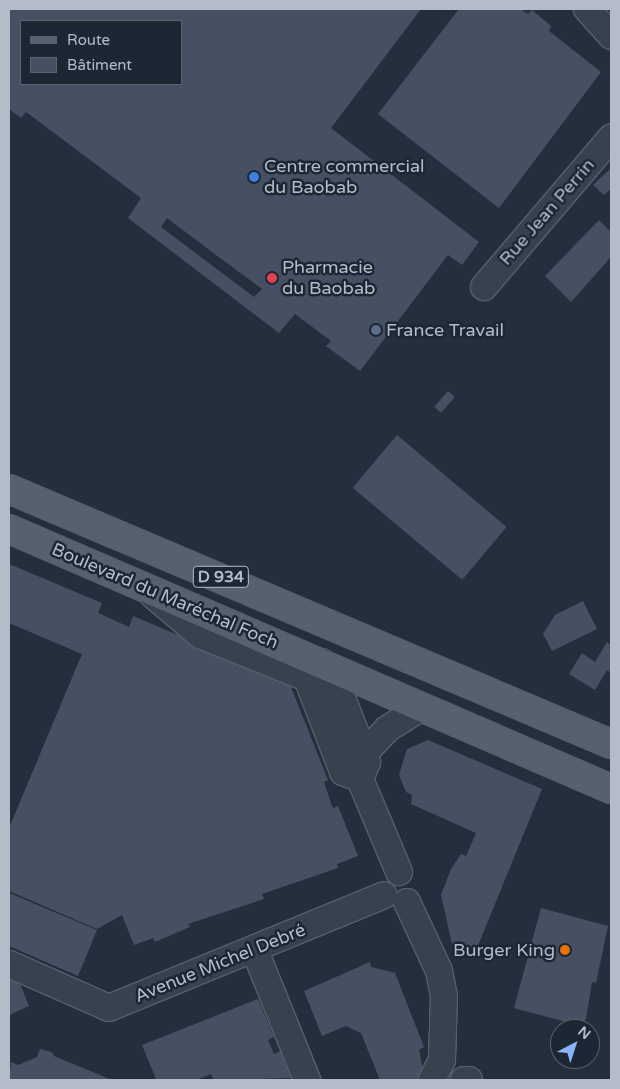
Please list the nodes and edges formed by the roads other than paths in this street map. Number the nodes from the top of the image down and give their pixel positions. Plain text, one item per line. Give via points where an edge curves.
1 (587, 9) edge
2 (611, 36) edge
3 (611, 138) edge
4 (484, 287) dead end
5 (9, 489) edge
6 (9, 529) edge
7 (336, 627) junction
8 (314, 670) junction
9 (420, 708) junction
10 (611, 744) edge
11 (362, 767) junction
12 (567, 769) junction
13 (611, 770) edge
14 (611, 789) edge
15 (396, 899) junction
16 (255, 951) junction
17 (9, 964) edge
18 (307, 1080) edge
19 (432, 1080) edge
20 (464, 1080) edge
21 (469, 1080) edge

1 - 2 street
3 - 4 street, Rue Jean Perrin
5 - 7 main road, D 934
6 - 8 main road, Boulevard du Maréchal Foch / D 934 via 144,587
7 - 8 main road
7 - 10 main road, D 934
8 - 9 main road, Boulevard du Maréchal Foch / D 934
8 - 11 street via 335,680
9 - 11 street via 388,729
9 - 12 main road, Boulevard du Maréchal Foch / D 934
11 - 15 street via 399,872 386,880
12 - 13 main road
12 - 14 main road, Boulevard du Maréchal Foch / D 934
15 - 16 street, Avenue Michel Debré
15 - 19 street via 439,971 444,996 442,1060
16 - 17 street, Avenue Michel Debré via 109,1008
16 - 18 street
20 - 21 street

